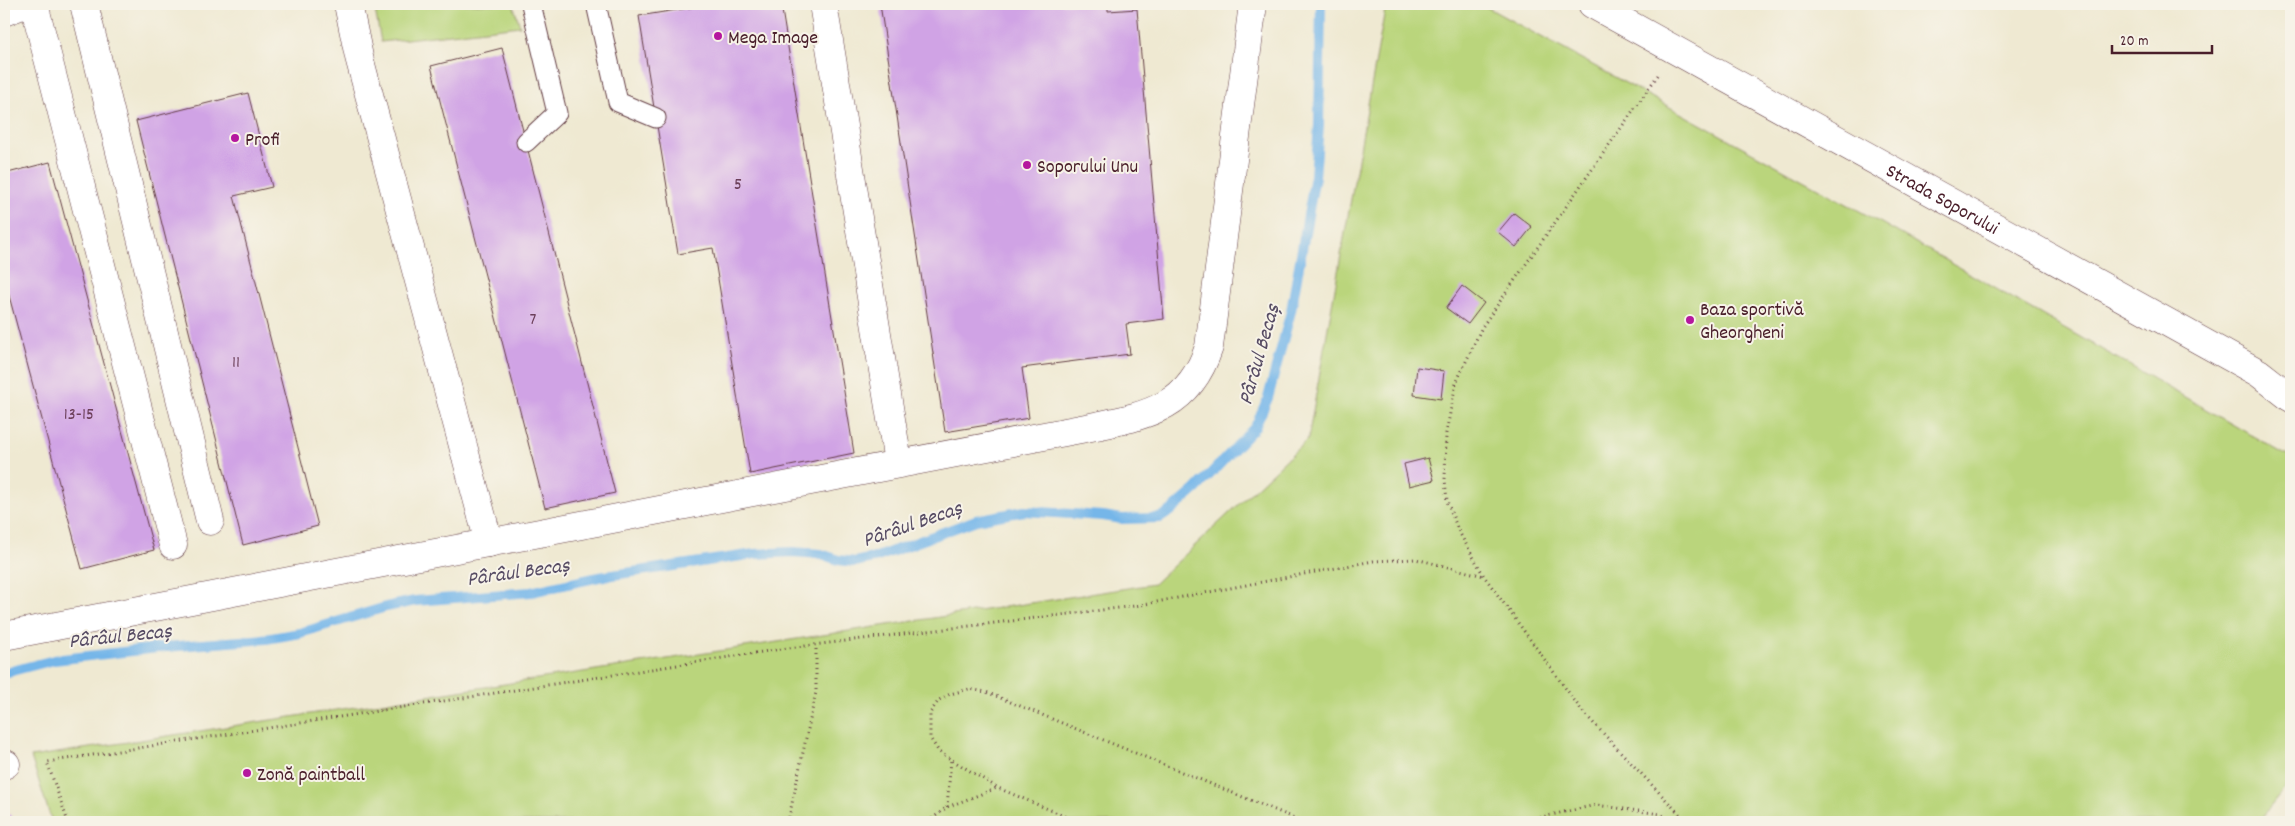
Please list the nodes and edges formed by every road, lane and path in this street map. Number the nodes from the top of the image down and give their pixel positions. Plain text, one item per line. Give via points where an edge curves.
1 (25, 4) edge
2 (34, 4) edge
3 (84, 4) edge
4 (348, 4) edge
5 (531, 4) edge
6 (596, 4) edge
7 (824, 4) edge
8 (1253, 4) edge
9 (1592, 4) edge
10 (4, 12) edge
11 (1662, 67) dead end
12 (656, 118) dead end
13 (526, 142) dead end
14 (2291, 398) edge
15 (898, 462) junction
16 (210, 521) dead end
17 (489, 543) junction
18 (173, 545) dead end
19 (1484, 576) junction
20 (4, 636) edge
21 (816, 645) junction
22 (951, 760) junction
23 (998, 788) junction
24 (947, 807) junction
25 (68, 822) edge
26 (788, 822) edge
27 (928, 822) edge
28 (1079, 822) edge
29 (1304, 822) edge
30 (1531, 822) edge
31 (1676, 822) edge
32 (1687, 822) edge

1 - 10 street
2 - 18 street
3 - 16 street
4 - 17 street via 358,57
5 - 13 lane via 557,113
6 - 12 lane via 618,102
7 - 15 street
8 - 15 street via 1212,329 1206,355 1190,386 1163,407 1137,416 1036,438
9 - 14 street, Strada Soporului via 2259,374
11 - 19 path via 1487,320 1456,383 1446,433 1447,500 1458,530
15 - 17 street
17 - 20 street
19 - 21 path via 1416,559 1373,561 1135,606
19 - 32 path via 1582,711
21 - 25 path via 48,762
21 - 26 path via 816,692
22 - 23 path
22 - 24 path
22 - 29 path via 939,752 930,738 930,713 939,700 969,689 986,692
23 - 24 path
23 - 28 path
24 - 27 path
30 - 31 path via 1596,805 1660,814

